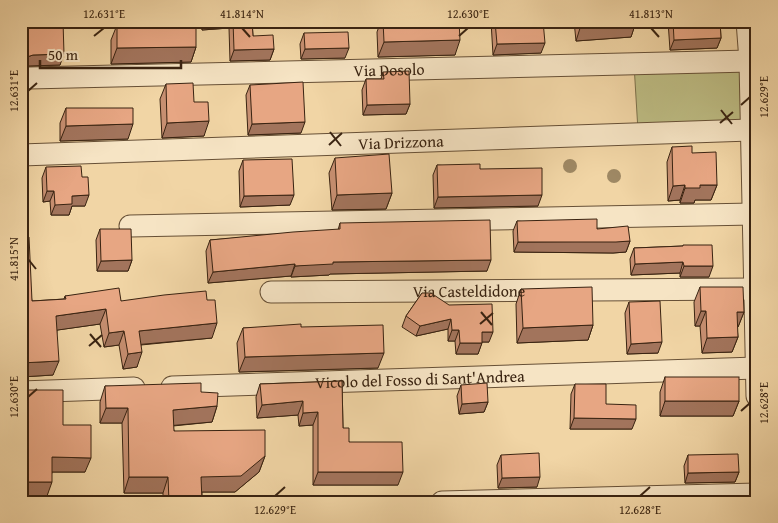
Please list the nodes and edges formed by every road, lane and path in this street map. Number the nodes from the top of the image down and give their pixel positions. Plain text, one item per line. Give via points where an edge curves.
1 (750, 29) edge
2 (750, 60) junction
3 (29, 78) dead end
4 (750, 130) junction
5 (21, 155) edge
6 (754, 221) edge
7 (130, 226) dead end
8 (755, 289) junction
9 (271, 292) dead end
10 (756, 368) edge
11 (21, 392) edge
12 (757, 396) edge
13 (757, 494) edge
14 (442, 502) edge

1 - 2 street
2 - 3 street, Via Dosolo
2 - 4 street
4 - 5 street, Via Drizzona
4 - 6 street
6 - 7 street
6 - 8 street
8 - 9 street, Via Casteldidone
8 - 10 street
10 - 11 street, Vicolo del Fosso di Sant'Andrea
10 - 12 street
13 - 14 street

